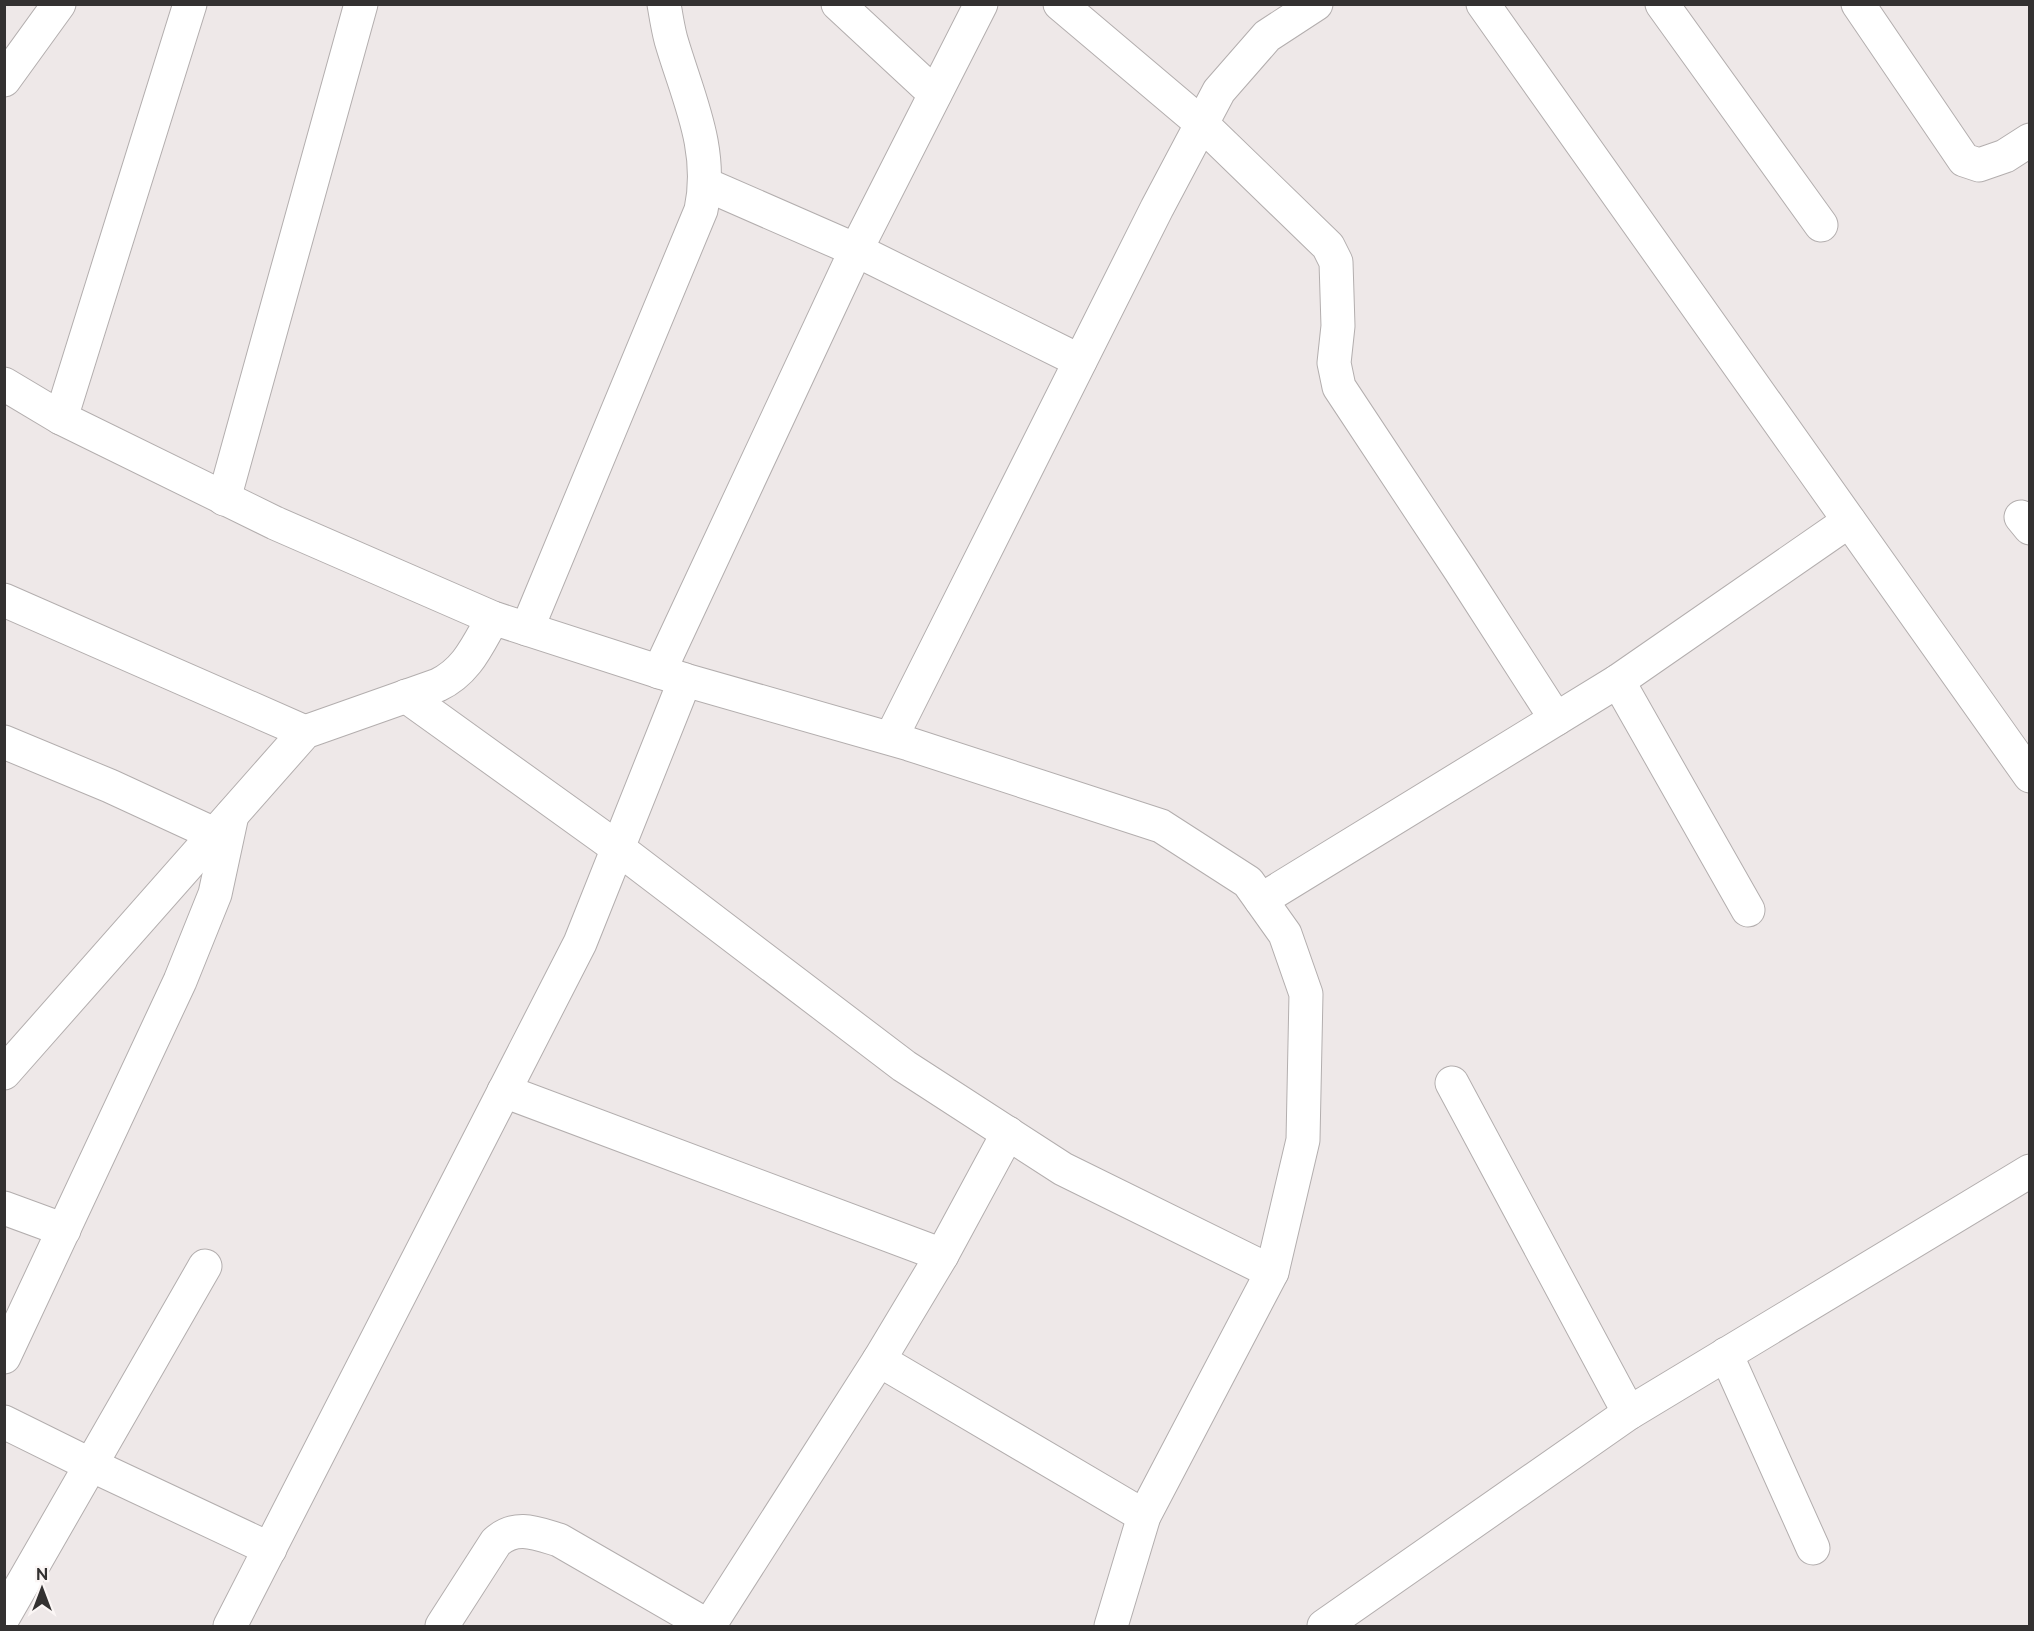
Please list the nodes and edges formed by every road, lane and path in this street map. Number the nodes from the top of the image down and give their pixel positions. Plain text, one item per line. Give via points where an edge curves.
1 (59, 4) edge
2 (190, 4) edge
3 (361, 4) edge
4 (664, 4) edge
5 (838, 4) edge
6 (981, 4) edge
7 (1060, 4) edge
8 (1483, 4) edge
9 (1662, 4) edge
10 (1858, 4) edge
11 (1298, 9) edge
12 (4, 80) edge
13 (935, 94) junction
14 (1202, 124) junction
15 (2030, 140) edge
16 (705, 184) junction
17 (1821, 225) dead end
18 (856, 250) junction
19 (1080, 361) junction
20 (4, 384) edge
21 (61, 418) junction
22 (224, 499) junction
23 (1848, 521) junction
24 (4, 600) edge
25 (493, 618) junction
26 (527, 629) junction
27 (672, 676) junction
28 (1618, 681) junction
29 (406, 696) junction
30 (1556, 719) junction
31 (304, 732) junction
32 (891, 738) junction
33 (4, 742) edge
34 (2030, 776) edge
35 (223, 825) junction
36 (619, 849) junction
37 (1261, 900) junction
38 (1748, 910) dead end
39 (4, 1073) edge
40 (1452, 1083) dead end
41 (504, 1091) junction
42 (1008, 1133) junction
43 (2030, 1171) edge
44 (4, 1208) edge
45 (64, 1230) junction
46 (942, 1255) junction
47 (205, 1266) dead end
48 (1272, 1272) junction
49 (1726, 1354) junction
50 (4, 1357) edge
51 (879, 1360) junction
52 (1629, 1413) junction
53 (4, 1422) edge
54 (91, 1465) junction
55 (1144, 1516) junction
56 (1814, 1548) dead end
57 (270, 1549) junction
58 (4, 1616) edge
59 (230, 1626) edge
60 (442, 1626) edge
61 (708, 1626) edge
62 (1110, 1626) edge
63 (1324, 1626) edge

1 - 12 street
2 - 21 street
3 - 22 street
4 - 16 street via 671,40 693,105 705,160
5 - 13 street
6 - 13 street
7 - 14 street
8 - 23 street
9 - 17 street
10 - 15 street via 1964,160 1979,165 2005,156
11 - 14 street via 1266,36 1219,91
13 - 18 street
14 - 19 street
14 - 30 street via 1328,246 1335,262 1338,326 1334,363 1339,387
16 - 18 street
16 - 26 street via 701,210
18 - 19 street
18 - 27 street
19 - 32 street
20 - 21 street
21 - 22 street
22 - 25 street
23 - 28 street
23 - 34 street
24 - 31 street
25 - 26 street
25 - 29 street via 469,660 453,678
26 - 27 street
27 - 32 street
27 - 36 street
28 - 30 street
28 - 38 street
29 - 31 street
29 - 36 street
30 - 37 street
31 - 35 street
32 - 37 street via 1161,826 1248,882
33 - 35 street via 110,786
35 - 39 street
35 - 45 street via 215,894 180,981
36 - 41 street via 580,943
36 - 42 street via 904,1066
37 - 48 street via 1286,934 1306,994 1303,1140
40 - 52 street
41 - 46 street
41 - 57 street
42 - 46 street
42 - 48 street via 1063,1169
43 - 49 street
44 - 45 street
45 - 50 street
46 - 51 street
47 - 54 street
48 - 55 street
49 - 52 street
49 - 56 street
51 - 55 street
51 - 61 street
52 - 63 street
53 - 54 street
54 - 57 street
54 - 58 street
55 - 62 street
57 - 59 street
60 - 61 street via 496,1542 505,1533 517,1531 559,1540

